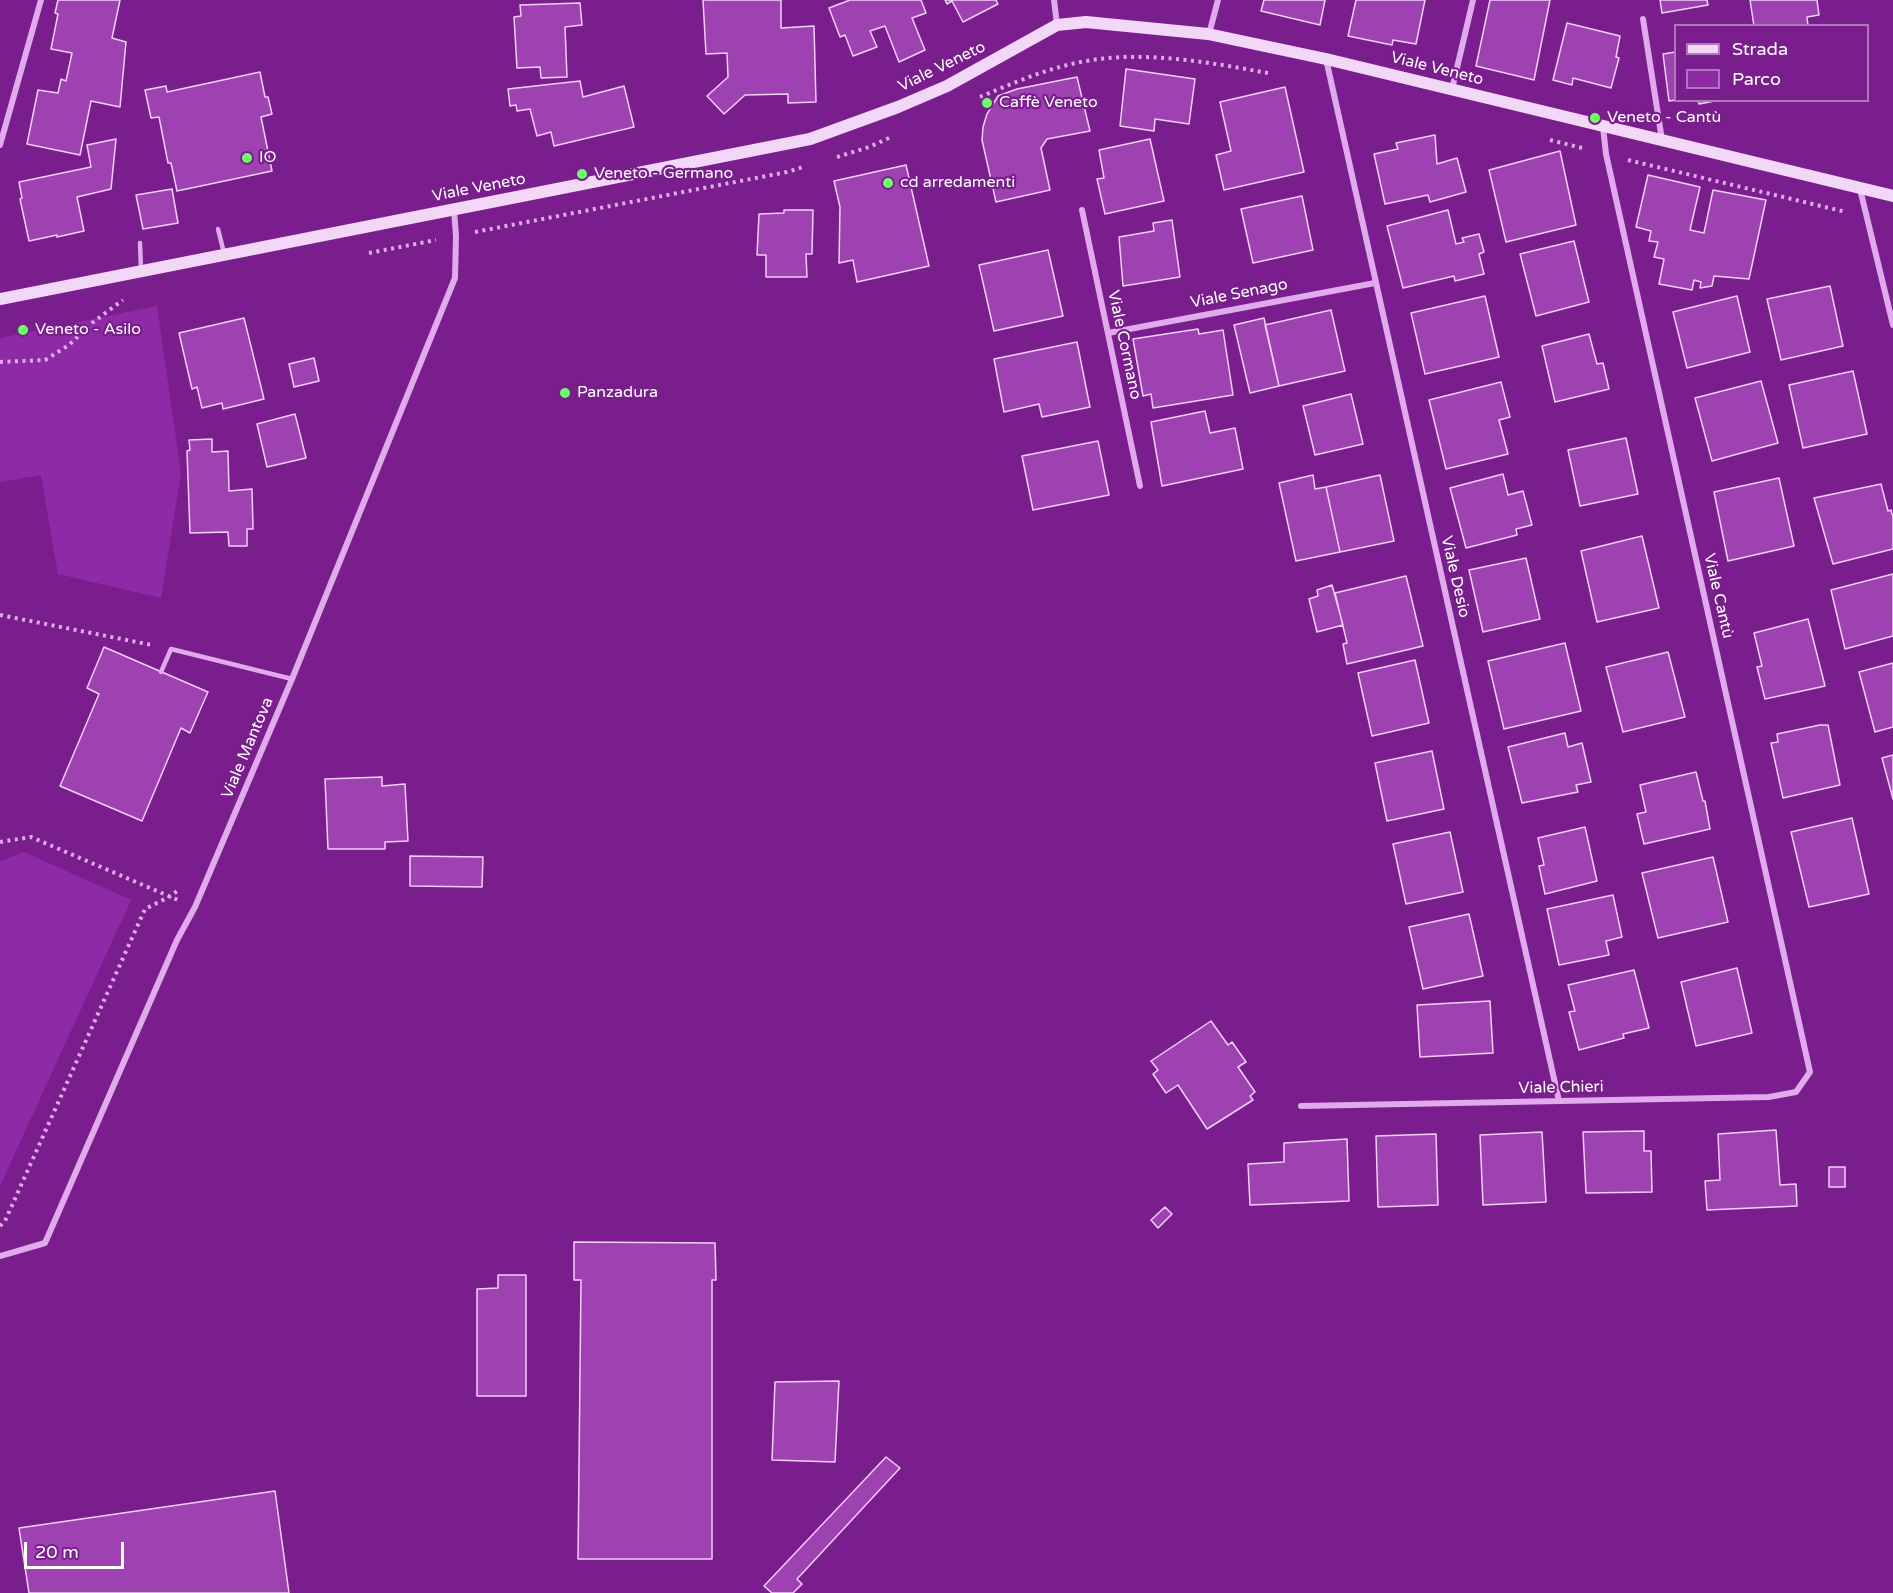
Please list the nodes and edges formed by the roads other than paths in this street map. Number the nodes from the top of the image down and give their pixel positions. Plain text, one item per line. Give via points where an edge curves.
1 (41, 0) edge
2 (1054, 0) edge
3 (1218, 0) edge
4 (1473, 0) edge
5 (1643, 19) dead end
6 (1057, 25) junction
7 (1208, 34) junction
8 (1326, 58) junction
9 (1452, 90) junction
10 (1603, 126) junction
11 (1662, 140) junction
12 (0, 145) edge
13 (1860, 188) junction
14 (1893, 196) edge
15 (454, 210) junction
16 (1082, 210) dead end
17 (218, 229) dead end
18 (140, 243) dead end
19 (224, 255) junction
20 (141, 271) junction
21 (1375, 283) junction
22 (0, 299) edge
23 (1893, 326) edge
24 (1108, 333) junction
25 (1140, 486) dead end
26 (161, 672) dead end
27 (292, 679) junction
28 (1810, 1072) joint
29 (1559, 1101) junction
30 (1301, 1106) dead end
31 (0, 1256) edge

1 - 12 street
2 - 6 street
3 - 7 street
4 - 9 street
5 - 11 street
6 - 7 main road, Viale Veneto via 1086,21
6 - 15 main road, Viale Veneto via 947,86 810,138
7 - 8 main road, Viale Veneto
8 - 9 main road, Viale Veneto
8 - 21 street, Viale Desio
9 - 10 main road, Viale Veneto
10 - 11 main road, Viale Veneto
10 - 28 street, Viale Cantù via 1606,154
11 - 13 main road, Viale Veneto
13 - 14 main road, Viale Veneto
13 - 23 street
15 - 19 main road, Viale Veneto
15 - 27 street, Viale Mantova via 455,278
16 - 24 street, Viale Cormano
17 - 19 lane
18 - 20 lane
19 - 20 main road, Viale Veneto
20 - 22 main road, Viale Veneto
21 - 24 street, Viale Senago
21 - 29 street, Viale Desio
24 - 25 street, Viale Cormano
26 - 27 lane via 171,649
27 - 31 street, Viale Mantova via 45,1243
28 - 29 street, Viale Chieri via 1796,1092 1769,1097
29 - 30 street, Viale Chieri

